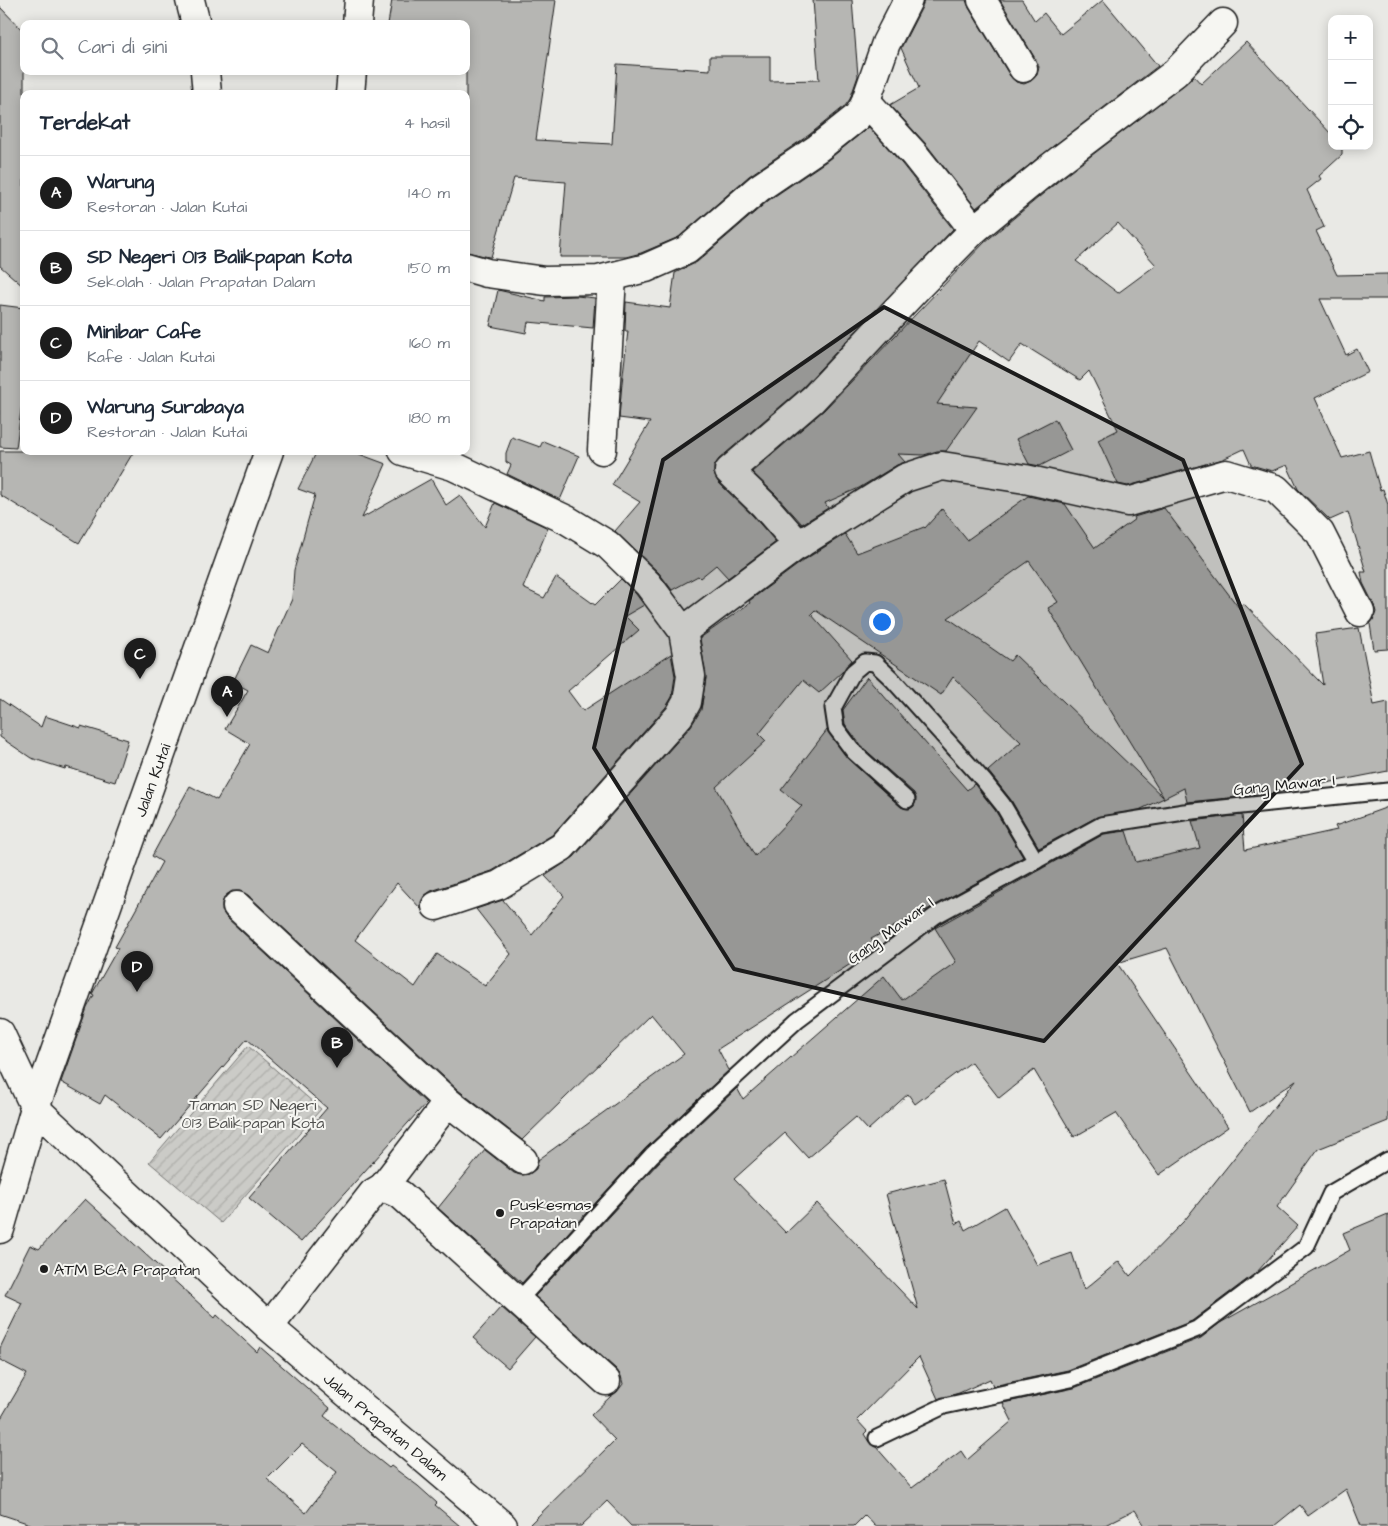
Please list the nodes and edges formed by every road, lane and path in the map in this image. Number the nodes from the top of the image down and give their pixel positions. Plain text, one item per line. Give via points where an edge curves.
1 (190, 0) edge
2 (359, 0) edge
3 (908, 0) edge
4 (982, 0) edge
5 (195, 20) edge
6 (357, 20) edge
7 (1223, 23) dead end
8 (1023, 68) dead end
9 (205, 75) edge
10 (352, 75) edge
11 (207, 90) edge
12 (350, 90) edge
13 (866, 101) junction
14 (974, 230) junction
15 (470, 268) edge
16 (612, 277) junction
17 (602, 450) dead end
18 (268, 455) edge
19 (416, 455) edge
20 (799, 545) junction
21 (1360, 612) dead end
22 (683, 631) junction
23 (1388, 791) edge
24 (907, 800) dead end
25 (1036, 861) junction
26 (237, 906) dead end
27 (436, 906) dead end
28 (0, 1033) edge
29 (448, 1102) junction
30 (35, 1108) junction
31 (523, 1160) dead end
32 (1388, 1160) edge
33 (384, 1187) junction
34 (0, 1229) edge
35 (519, 1300) junction
36 (269, 1327) junction
37 (606, 1381) dead end
38 (876, 1438) dead end
39 (503, 1526) edge

1 - 5 street
2 - 6 street
3 - 13 street via 886,44
4 - 8 street
7 - 14 street via 1174,73
9 - 11 street
10 - 12 street
13 - 14 street via 914,154
13 - 16 street via 849,126 758,188 687,250 646,268
14 - 20 street via 813,399 729,471
15 - 16 street via 545,281
16 - 17 street
18 - 30 street, Jalan Kutai
19 - 22 street via 472,475 567,520 608,545 648,584
20 - 21 street via 905,478 942,466 1025,479 1128,502 1226,474 1276,489 1320,533
20 - 22 street
22 - 27 street via 691,676 687,702 679,716 562,847 499,885
23 - 25 lane, Gang Mawar I via 1184,812 1101,825
24 - 25 lane via 854,752 836,728 833,708 853,672 864,662 876,663 983,780 1003,805
25 - 35 lane, Gang Mawar I via 935,916 797,1020 652,1155
26 - 29 street
28 - 30 street
29 - 31 street
29 - 33 street
30 - 34 street, Jalan Kutai
30 - 36 street, Jalan Prapatan Dalam
32 - 38 lane via 1331,1194 1306,1247 1197,1329 1071,1379 944,1406
33 - 35 street via 401,1195
33 - 36 street via 374,1193
35 - 37 street
36 - 39 street, Jalan Prapatan Dalam

